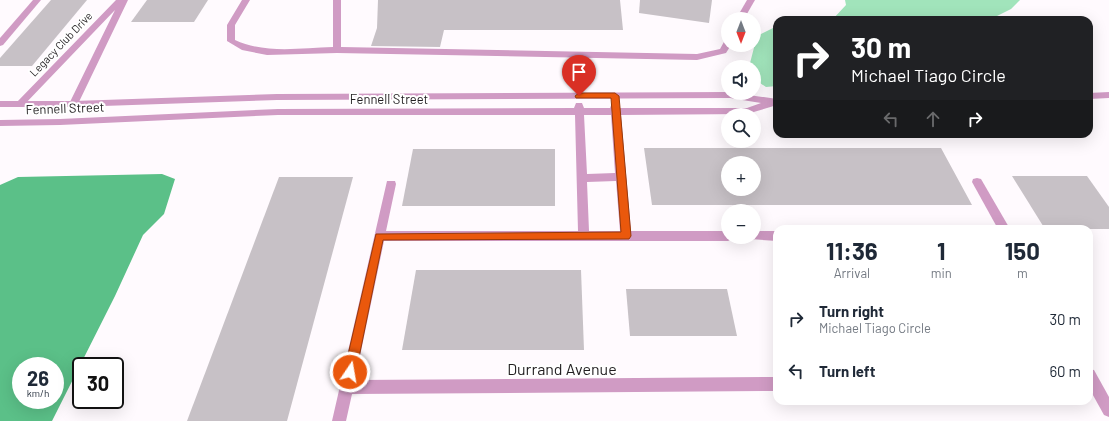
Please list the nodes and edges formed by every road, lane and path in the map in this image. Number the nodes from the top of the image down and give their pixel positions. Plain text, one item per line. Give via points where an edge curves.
1 (38, 0) edge
2 (120, 0) edge
3 (124, 0) edge
4 (246, 0) edge
5 (337, 0) edge
6 (751, 0) edge
7 (744, 12) edge
8 (0, 29) edge
9 (12, 29) junction
10 (0, 42) edge
11 (337, 50) junction
12 (721, 51) edge
13 (1109, 95) edge
14 (579, 96) junction
15 (615, 96) junction
16 (1093, 96) edge
17 (773, 101) edge
18 (773, 103) edge
19 (0, 104) edge
20 (20, 104) junction
21 (74, 104) junction
22 (579, 111) junction
23 (616, 111) junction
24 (60, 122) junction
25 (2, 123) edge
26 (621, 177) junction
27 (582, 178) junction
28 (978, 182) dead end
29 (391, 184) dead end
30 (1002, 225) edge
31 (380, 236) junction
32 (584, 236) junction
33 (626, 236) junction
34 (721, 236) edge
35 (761, 236) edge
36 (773, 236) edge
37 (773, 384) edge
38 (1093, 385) edge
39 (347, 388) junction
40 (1109, 410) edge
41 (339, 421) edge

1 - 9 street
2 - 20 street, Legacy Club Drive
3 - 21 street, Legacy Club Drive
4 - 11 street via 231,25 231,40 245,48 267,52
5 - 11 street
6 - 7 street
8 - 9 street
9 - 10 street
11 - 12 street via 697,57
13 - 16 street
14 - 15 street, Fennell Street
14 - 21 street, Fennell Street via 277,97
14 - 22 street
15 - 17 street, Fennell Street via 730,95
15 - 23 street
18 - 23 street, Fennell Street via 746,111
19 - 20 street, Fennell Street
20 - 21 street, Fennell Street
20 - 25 street, Legacy Club Drive
21 - 24 street, Legacy Club Drive
22 - 23 street, Fennell Street
22 - 24 street, Fennell Street via 278,112
22 - 27 street
23 - 26 street
24 - 25 street, Fennell Street
26 - 27 street
26 - 33 street
27 - 32 street
28 - 30 street
29 - 31 street
31 - 32 street
31 - 39 street
32 - 33 street
33 - 34 street
35 - 36 street
37 - 39 street, Durrand Avenue
38 - 40 street
39 - 41 street

